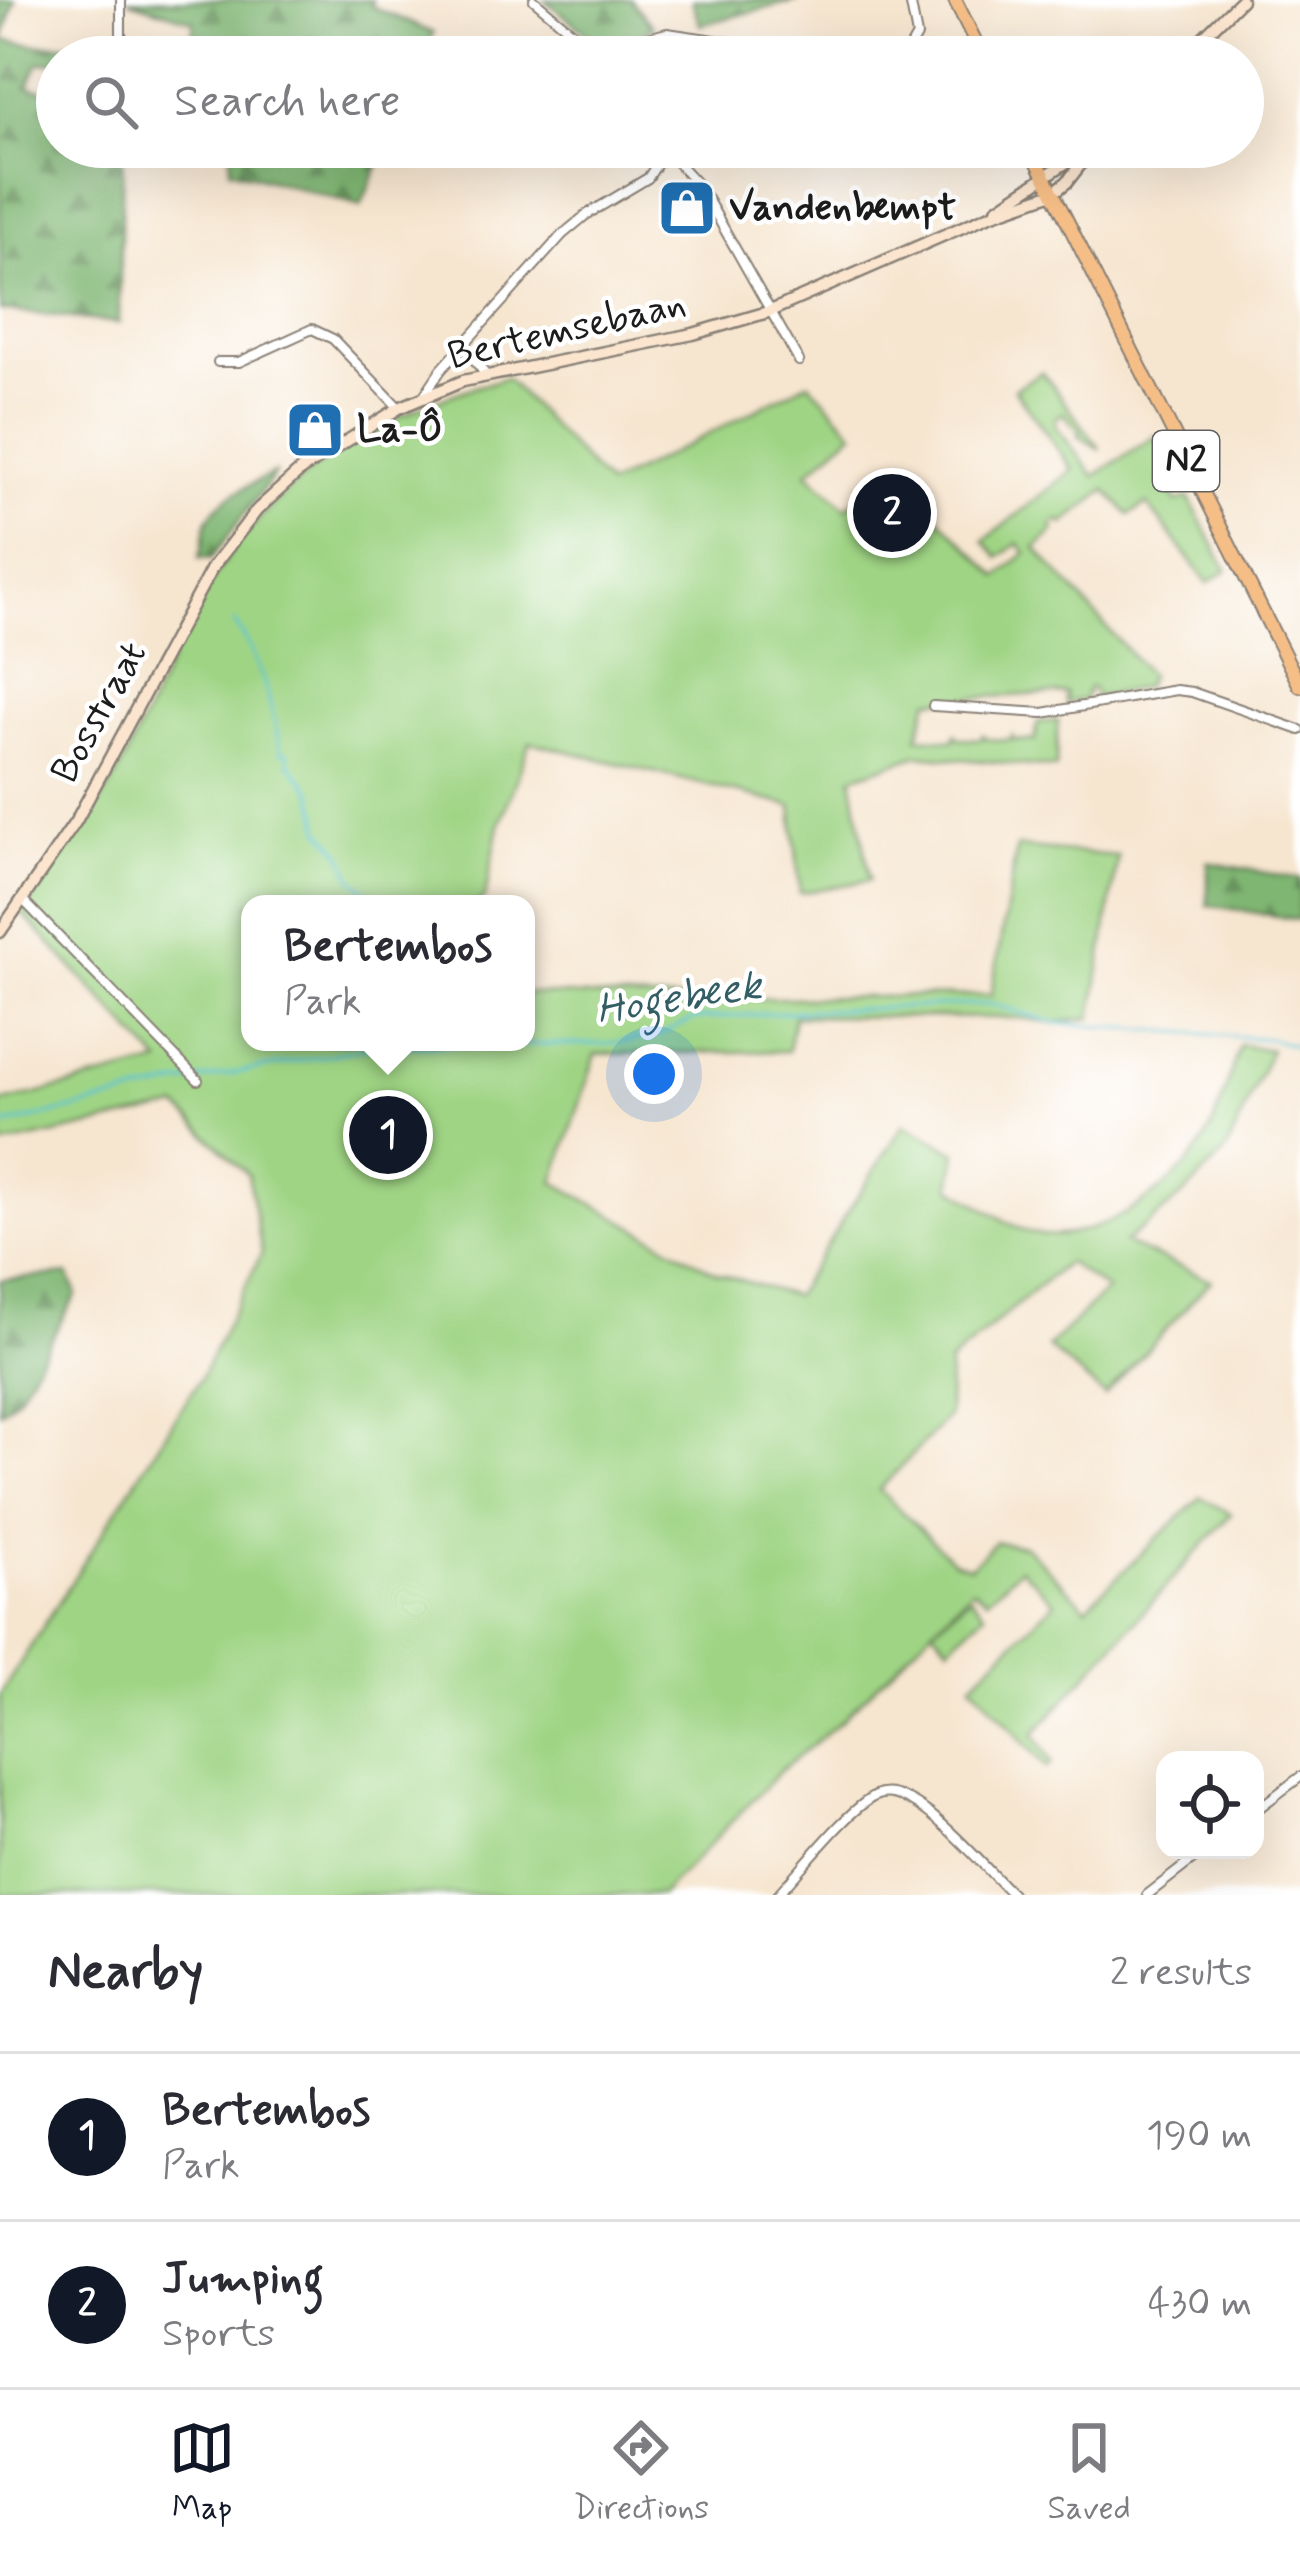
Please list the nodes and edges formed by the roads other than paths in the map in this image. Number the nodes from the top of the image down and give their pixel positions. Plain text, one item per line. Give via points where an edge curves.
1 (122, 0) edge
2 (534, 0) edge
3 (910, 0) edge
4 (955, 0) edge
5 (1240, 0) edge
6 (121, 36) edge
7 (577, 36) edge
8 (655, 36) edge
9 (688, 36) edge
10 (917, 36) edge
11 (973, 36) edge
12 (1204, 36) edge
13 (654, 168) edge
14 (683, 168) edge
15 (1040, 168) edge
16 (1059, 168) edge
17 (1077, 168) edge
18 (1045, 177) junction
19 (1053, 193) junction
20 (990, 215) junction
21 (768, 312) junction
22 (463, 346) junction
23 (799, 361) dead end
24 (218, 362) dead end
25 (486, 375) junction
26 (423, 397) junction
27 (399, 408) junction
28 (207, 578) joint
29 (1300, 686) edge
30 (933, 706) dead end
31 (1300, 730) edge
32 (22, 899) junction
33 (0, 932) edge
34 (198, 1080) dead end
35 (1300, 1777) edge
36 (1264, 1804) edge
37 (1194, 1859) edge
38 (777, 1895) edge
39 (1013, 1895) edge
40 (1148, 1895) edge

1 - 6 street
2 - 7 street
3 - 10 street
4 - 11 main road
5 - 12 street
8 - 9 street
13 - 22 street via 562,236
14 - 21 street via 706,195
15 - 18 main road, N2
16 - 18 street, Bertemsebaan
17 - 19 street
18 - 19 main road, N2
18 - 20 street, Bertemsebaan
19 - 20 street, Bertemsebaan
19 - 29 main road, N2
20 - 21 street, Bertemsebaan
21 - 23 street
21 - 25 street, Bertemsebaan
22 - 25 street
22 - 26 street
24 - 27 street via 239,362 312,329 333,339
25 - 26 street, Bertemsebaan
26 - 27 street, Bertemsebaan
27 - 28 street, Bertemsebaan via 277,490
28 - 32 street, Bosstraat via 76,821
30 - 31 street via 1043,713 1176,690
32 - 33 street, Bosstraat
32 - 34 street
35 - 36 street
37 - 40 street
38 - 39 street via 884,1792 923,1807

